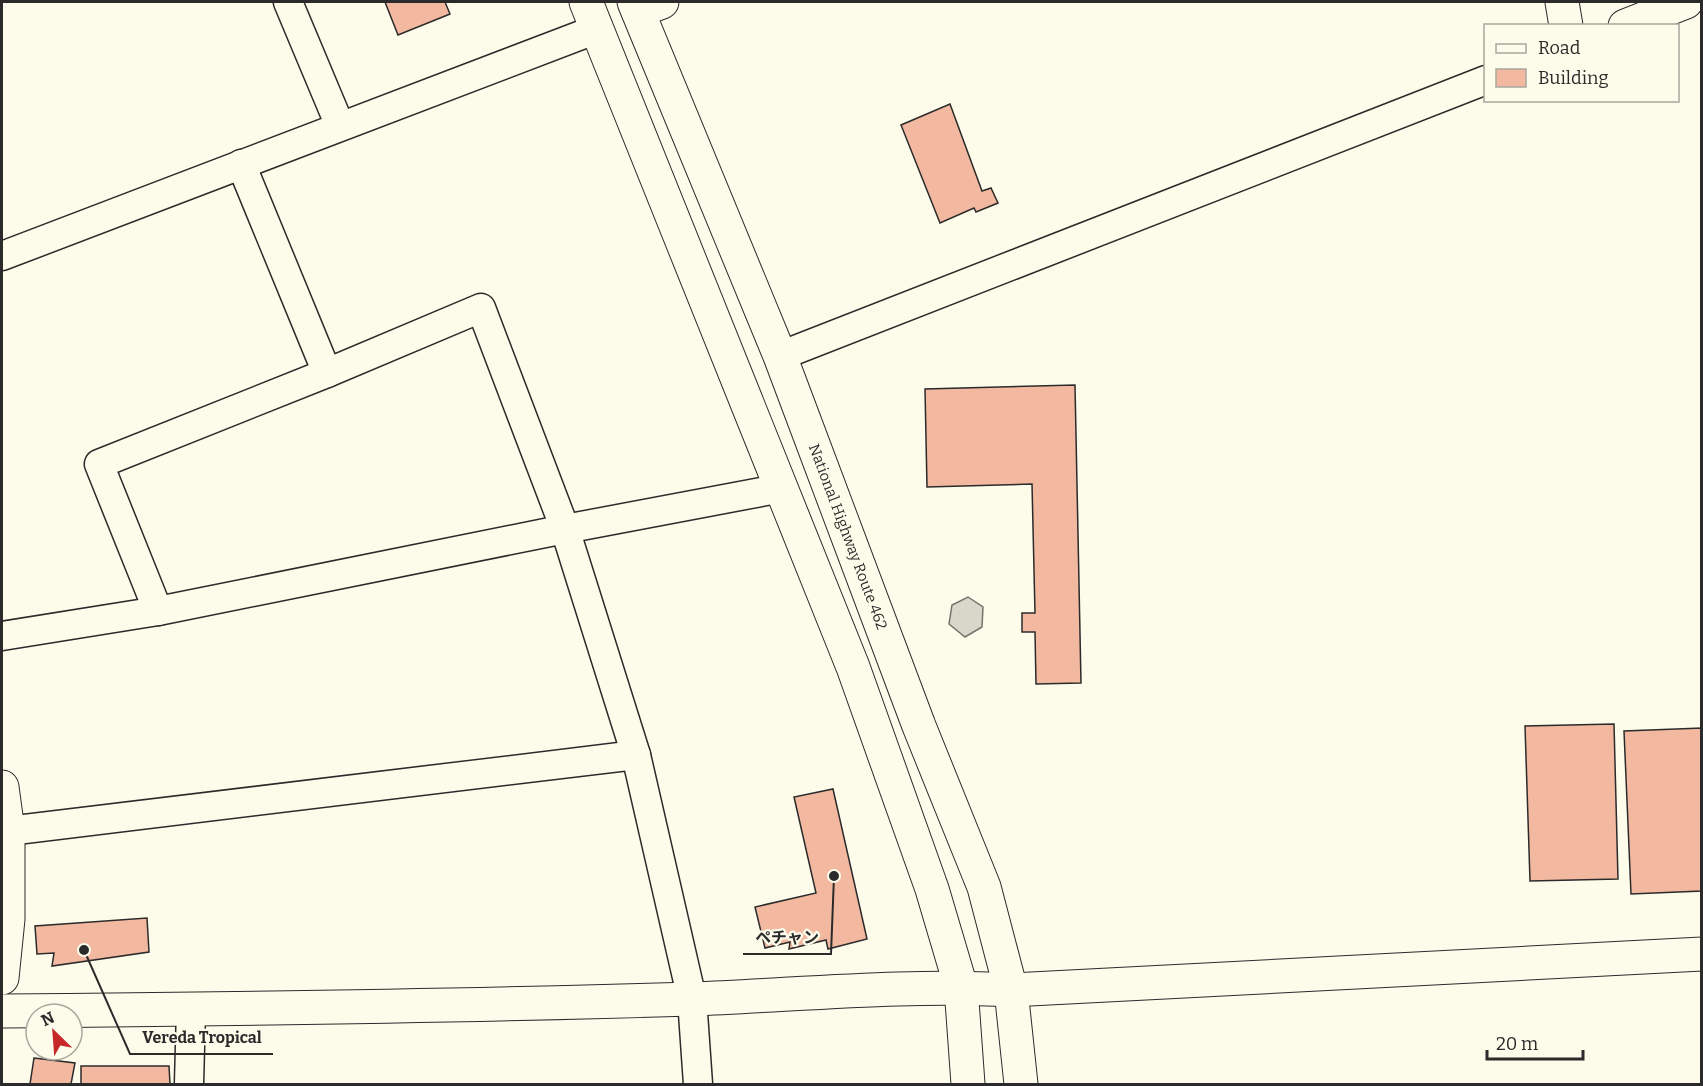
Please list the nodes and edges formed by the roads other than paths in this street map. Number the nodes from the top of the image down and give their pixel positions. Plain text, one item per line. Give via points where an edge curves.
1 (288, 2) edge
2 (1562, 2) edge
3 (1686, 2) edge
4 (645, 5) edge
5 (592, 15) edge
6 (1566, 24) edge
7 (1630, 24) edge
8 (1484, 80) edge
9 (340, 126) junction
10 (242, 164) junction
11 (2, 256) edge
12 (780, 356) junction
13 (327, 373) junction
14 (782, 488) junction
15 (565, 529) junction
16 (158, 611) junction
17 (2, 636) edge
18 (636, 755) junction
19 (2, 787) edge
20 (8, 831) junction
21 (1701, 954) edge
22 (2, 978) edge
23 (962, 987) junction
24 (1011, 990) junction
25 (692, 999) junction
26 (191, 1009) junction
27 (2, 1011) edge
28 (189, 1084) edge
29 (698, 1084) edge
30 (968, 1084) edge
31 (1021, 1084) edge

1 - 9 street
2 - 6 main road
3 - 7 main road
4 - 12 main road, National Highway Route 462
5 - 9 street
5 - 14 main road
8 - 12 street
9 - 10 street
10 - 11 street
10 - 13 street
12 - 24 main road, National Highway Route 462 via 915,716 984,887
13 - 15 street via 481,308
13 - 16 street via 99,464
14 - 15 street
14 - 23 main road via 853,667 932,889
15 - 16 street
15 - 18 street
16 - 17 street
18 - 20 street
18 - 25 street
19 - 20 main road
20 - 22 main road via 8,919
21 - 24 main road
23 - 24 main road
23 - 25 main road
23 - 30 main road
24 - 31 main road, National Highway Route 462
25 - 26 main road
25 - 29 street
26 - 27 main road
26 - 28 street

